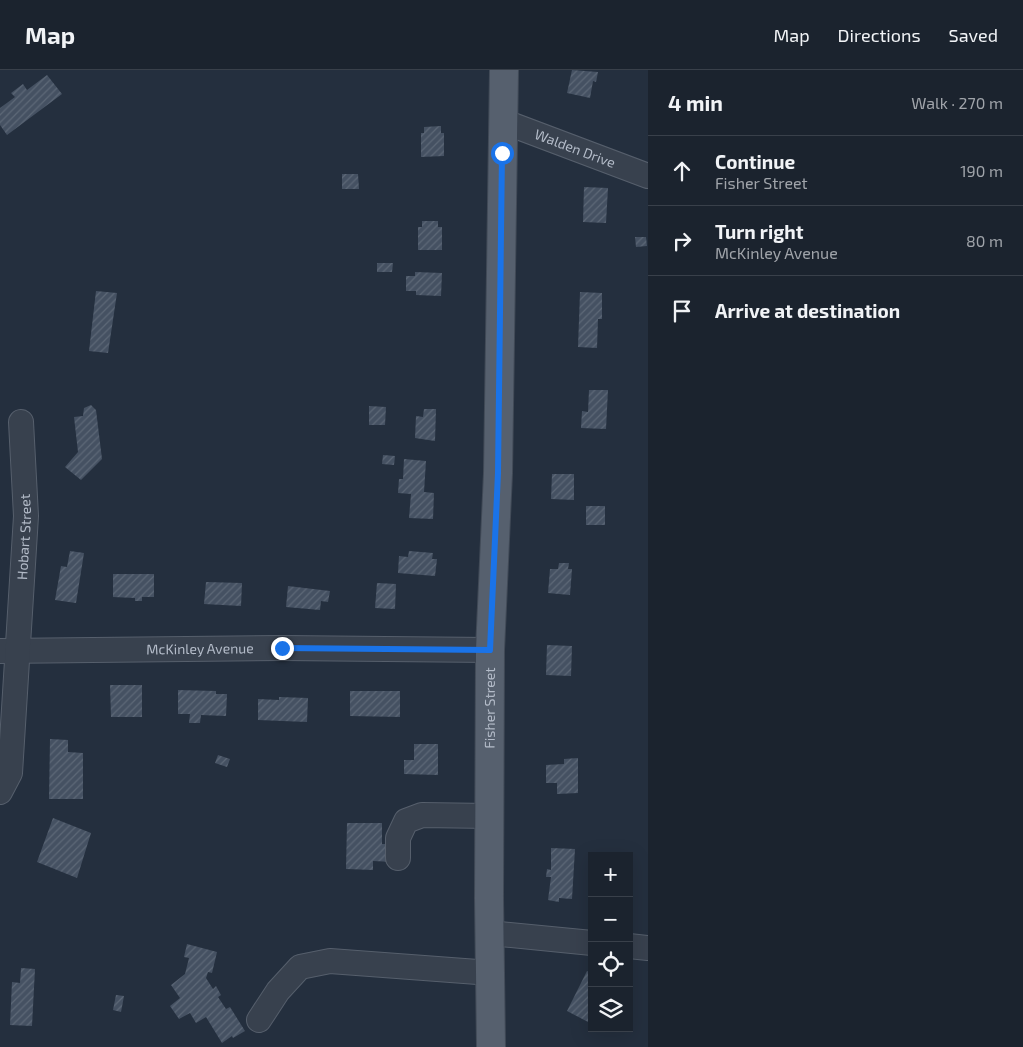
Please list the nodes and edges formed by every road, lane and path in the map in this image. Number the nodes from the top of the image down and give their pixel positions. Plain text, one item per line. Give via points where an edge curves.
1 (504, 70) edge
2 (502, 121) junction
3 (648, 176) edge
4 (21, 422) dead end
5 (490, 650) junction
6 (8, 651) edge
7 (0, 792) edge
8 (489, 816) junction
9 (398, 858) dead end
10 (490, 933) junction
11 (588, 943) edge
12 (633, 946) edge
13 (648, 948) edge
14 (491, 973) junction
15 (259, 1020) dead end
16 (491, 1047) edge

1 - 2 main road, Fisher Street
2 - 3 street, Walden Drive
2 - 5 main road, Fisher Street via 498,473
4 - 6 street, Hobart Street via 26,516
5 - 6 street, McKinley Avenue
5 - 8 main road, Fisher Street
6 - 7 street, Hobart Street via 10,773
8 - 9 street via 422,814 406,821 398,838
8 - 10 main road, Fisher Street
10 - 11 street
10 - 14 main road, Fisher Street
12 - 13 street
14 - 15 street via 330,961 300,967 278,991
14 - 16 main road, Fisher Street

